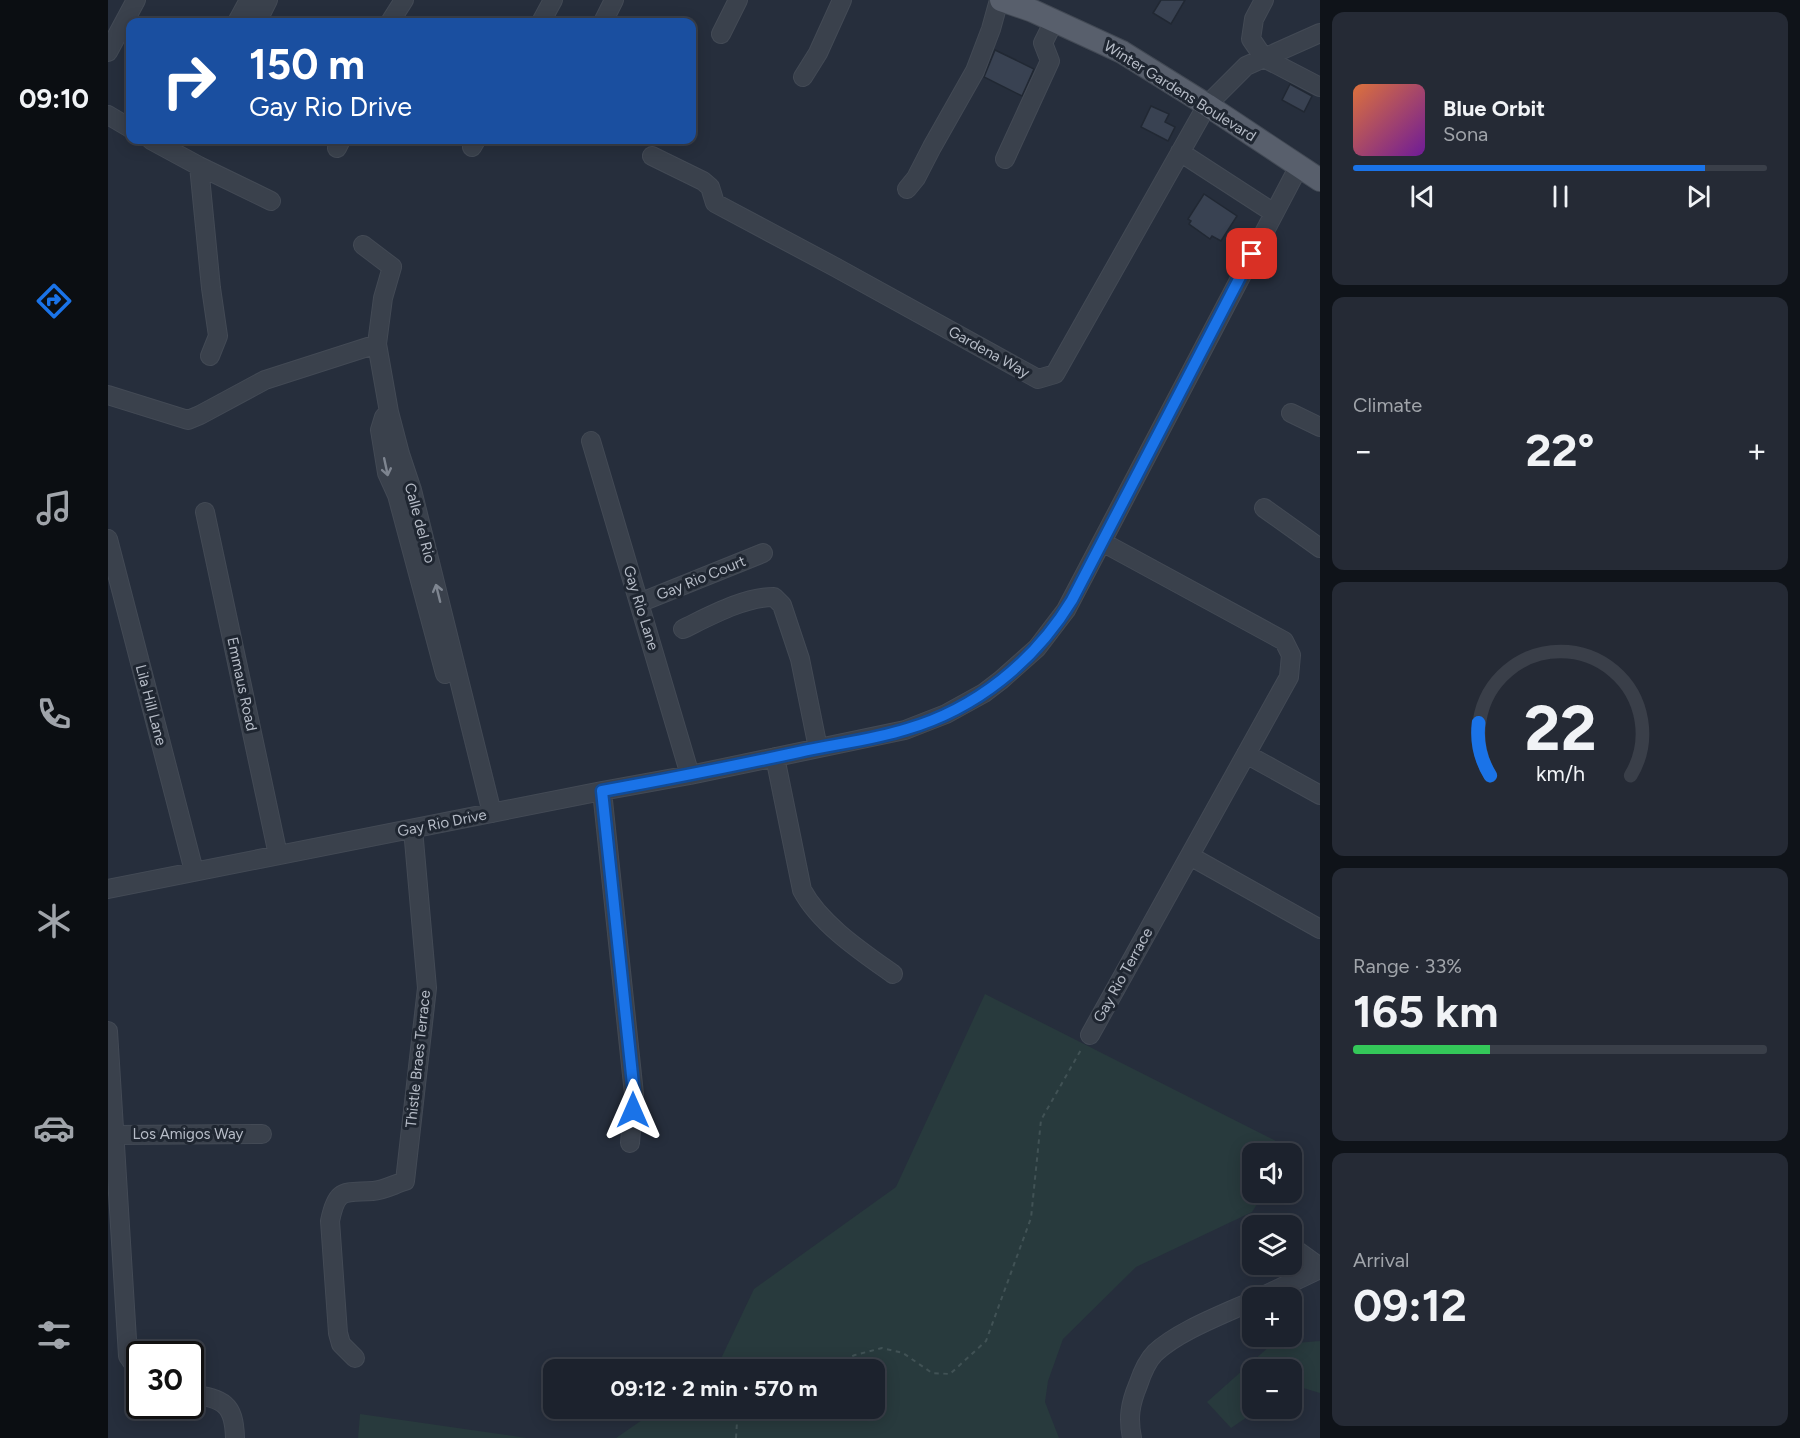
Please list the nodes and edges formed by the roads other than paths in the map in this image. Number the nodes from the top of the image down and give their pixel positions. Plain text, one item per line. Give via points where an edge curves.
1 (136, 0) edge
2 (249, 0) edge
3 (268, 0) edge
4 (404, 0) edge
5 (415, 0) edge
6 (553, 0) edge
7 (614, 0) edge
8 (738, 0) edge
9 (842, 0) edge
10 (1000, 0) edge
11 (1264, 0) edge
12 (126, 18) edge
13 (239, 18) edge
14 (259, 18) edge
15 (393, 18) edge
16 (405, 18) edge
17 (543, 18) edge
18 (605, 18) edge
19 (126, 19) edge
20 (1054, 21) junction
21 (1320, 33) edge
22 (721, 34) dead end
23 (108, 52) edge
24 (1264, 58) junction
25 (802, 77) dead end
26 (1320, 87) edge
27 (1208, 105) junction
28 (108, 115) edge
29 (126, 126) edge
30 (158, 144) edge
31 (1180, 152) junction
32 (652, 156) dead end
33 (1005, 159) dead end
34 (199, 166) junction
35 (1299, 166) junction
36 (1320, 180) edge
37 (907, 189) dead end
38 (271, 201) dead end
39 (1274, 213) junction
40 (363, 245) dead end
41 (377, 344) junction
42 (210, 356) dead end
43 (108, 395) edge
44 (1292, 413) dead end
45 (1320, 427) edge
46 (591, 441) dead end
47 (1264, 508) dead end
48 (205, 512) dead end
49 (108, 539) edge
50 (1102, 542) junction
51 (1320, 548) edge
52 (763, 553) dead end
53 (639, 603) junction
54 (683, 629) dead end
55 (818, 748) junction
56 (1246, 754) junction
57 (775, 757) junction
58 (690, 776) junction
59 (602, 791) junction
60 (1320, 795) edge
61 (487, 814) junction
62 (413, 829) junction
63 (278, 855) junction
64 (1190, 856) junction
65 (194, 871) junction
66 (108, 889) edge
67 (1320, 929) edge
68 (893, 974) dead end
69 (108, 1031) edge
70 (1090, 1035) road end
71 (262, 1134) dead end
72 (114, 1135) junction
73 (630, 1143) dead end
74 (1302, 1254) edge
75 (115, 1268) edge
76 (1320, 1268) edge
77 (1281, 1287) edge
78 (1242, 1306) edge
79 (127, 1341) edge
80 (355, 1358) dead end
81 (204, 1396) edge
82 (235, 1438) edge
83 (1132, 1438) edge

1 - 12 street
2 - 13 street
3 - 14 street
4 - 15 street
5 - 16 street
6 - 17 street
7 - 18 street
8 - 22 street
9 - 25 street via 818,53
10 - 20 main road, Winter Gardens Boulevard
10 - 37 street via 975,71
11 - 24 street via 1254,18 1251,39
19 - 23 street
20 - 27 main road, Winter Gardens Boulevard via 1122,52
20 - 33 street via 1043,43 1050,61
21 - 24 street, Gardena Way
24 - 26 street
24 - 27 street, Gardena Way via 1246,66
27 - 31 street, Gardena Way
27 - 35 main road, Winter Gardens Boulevard
28 - 29 street
30 - 34 street
31 - 32 street, Gardena Way via 1056,374 1038,379 715,203 710,187 703,181
31 - 39 street
34 - 38 street
34 - 42 street via 218,336
35 - 36 main road, Winter Gardens Boulevard
35 - 39 street, Gay Rio Drive
39 - 50 street, Gay Rio Drive
40 - 41 street, Calle del Rio via 392,267
41 - 43 street via 264,380 188,420
41 - 61 street, Calle del Rio via 389,412 412,490
44 - 45 street
46 - 53 street, Gay Rio Lane
47 - 51 street
48 - 63 street, Emmaus Road
49 - 65 street, Lila Hill Lane
50 - 55 street, Gay Rio Drive via 1052,629 1020,665 993,687 926,723
50 - 56 street, Gay Rio Terrace via 1284,641 1291,655 1289,677
52 - 53 street, Gay Rio Court
53 - 58 street, Gay Rio Lane
54 - 55 street via 724,610 774,597 782,605 800,659
55 - 57 street, Gay Rio Drive
56 - 60 street
56 - 64 street, Gay Rio Terrace
57 - 58 street, Gay Rio Drive
57 - 68 street via 802,890 851,945
58 - 59 street, Gay Rio Drive
59 - 61 street, Gay Rio Drive
59 - 73 street via 634,1094
61 - 62 street, Gay Rio Drive
62 - 63 street, Gay Rio Drive
62 - 80 street, Thistle Braes Terrace via 427,988 405,1181 375,1191 344,1192 333,1205 330,1221 341,1344
63 - 65 street, Gay Rio Drive
64 - 67 street
64 - 70 street, Gay Rio Terrace
65 - 66 street, Gay Rio Drive
69 - 72 street, Los Amigos Way
71 - 72 street, Los Amigos Way
72 - 75 street, Los Amigos Way
74 - 76 street
75 - 79 street, Los Amigos Way
76 - 77 street
78 - 83 street via 1185,1332 1155,1353 1144,1368 1130,1404
81 - 82 street via 226,1405 234,1420

